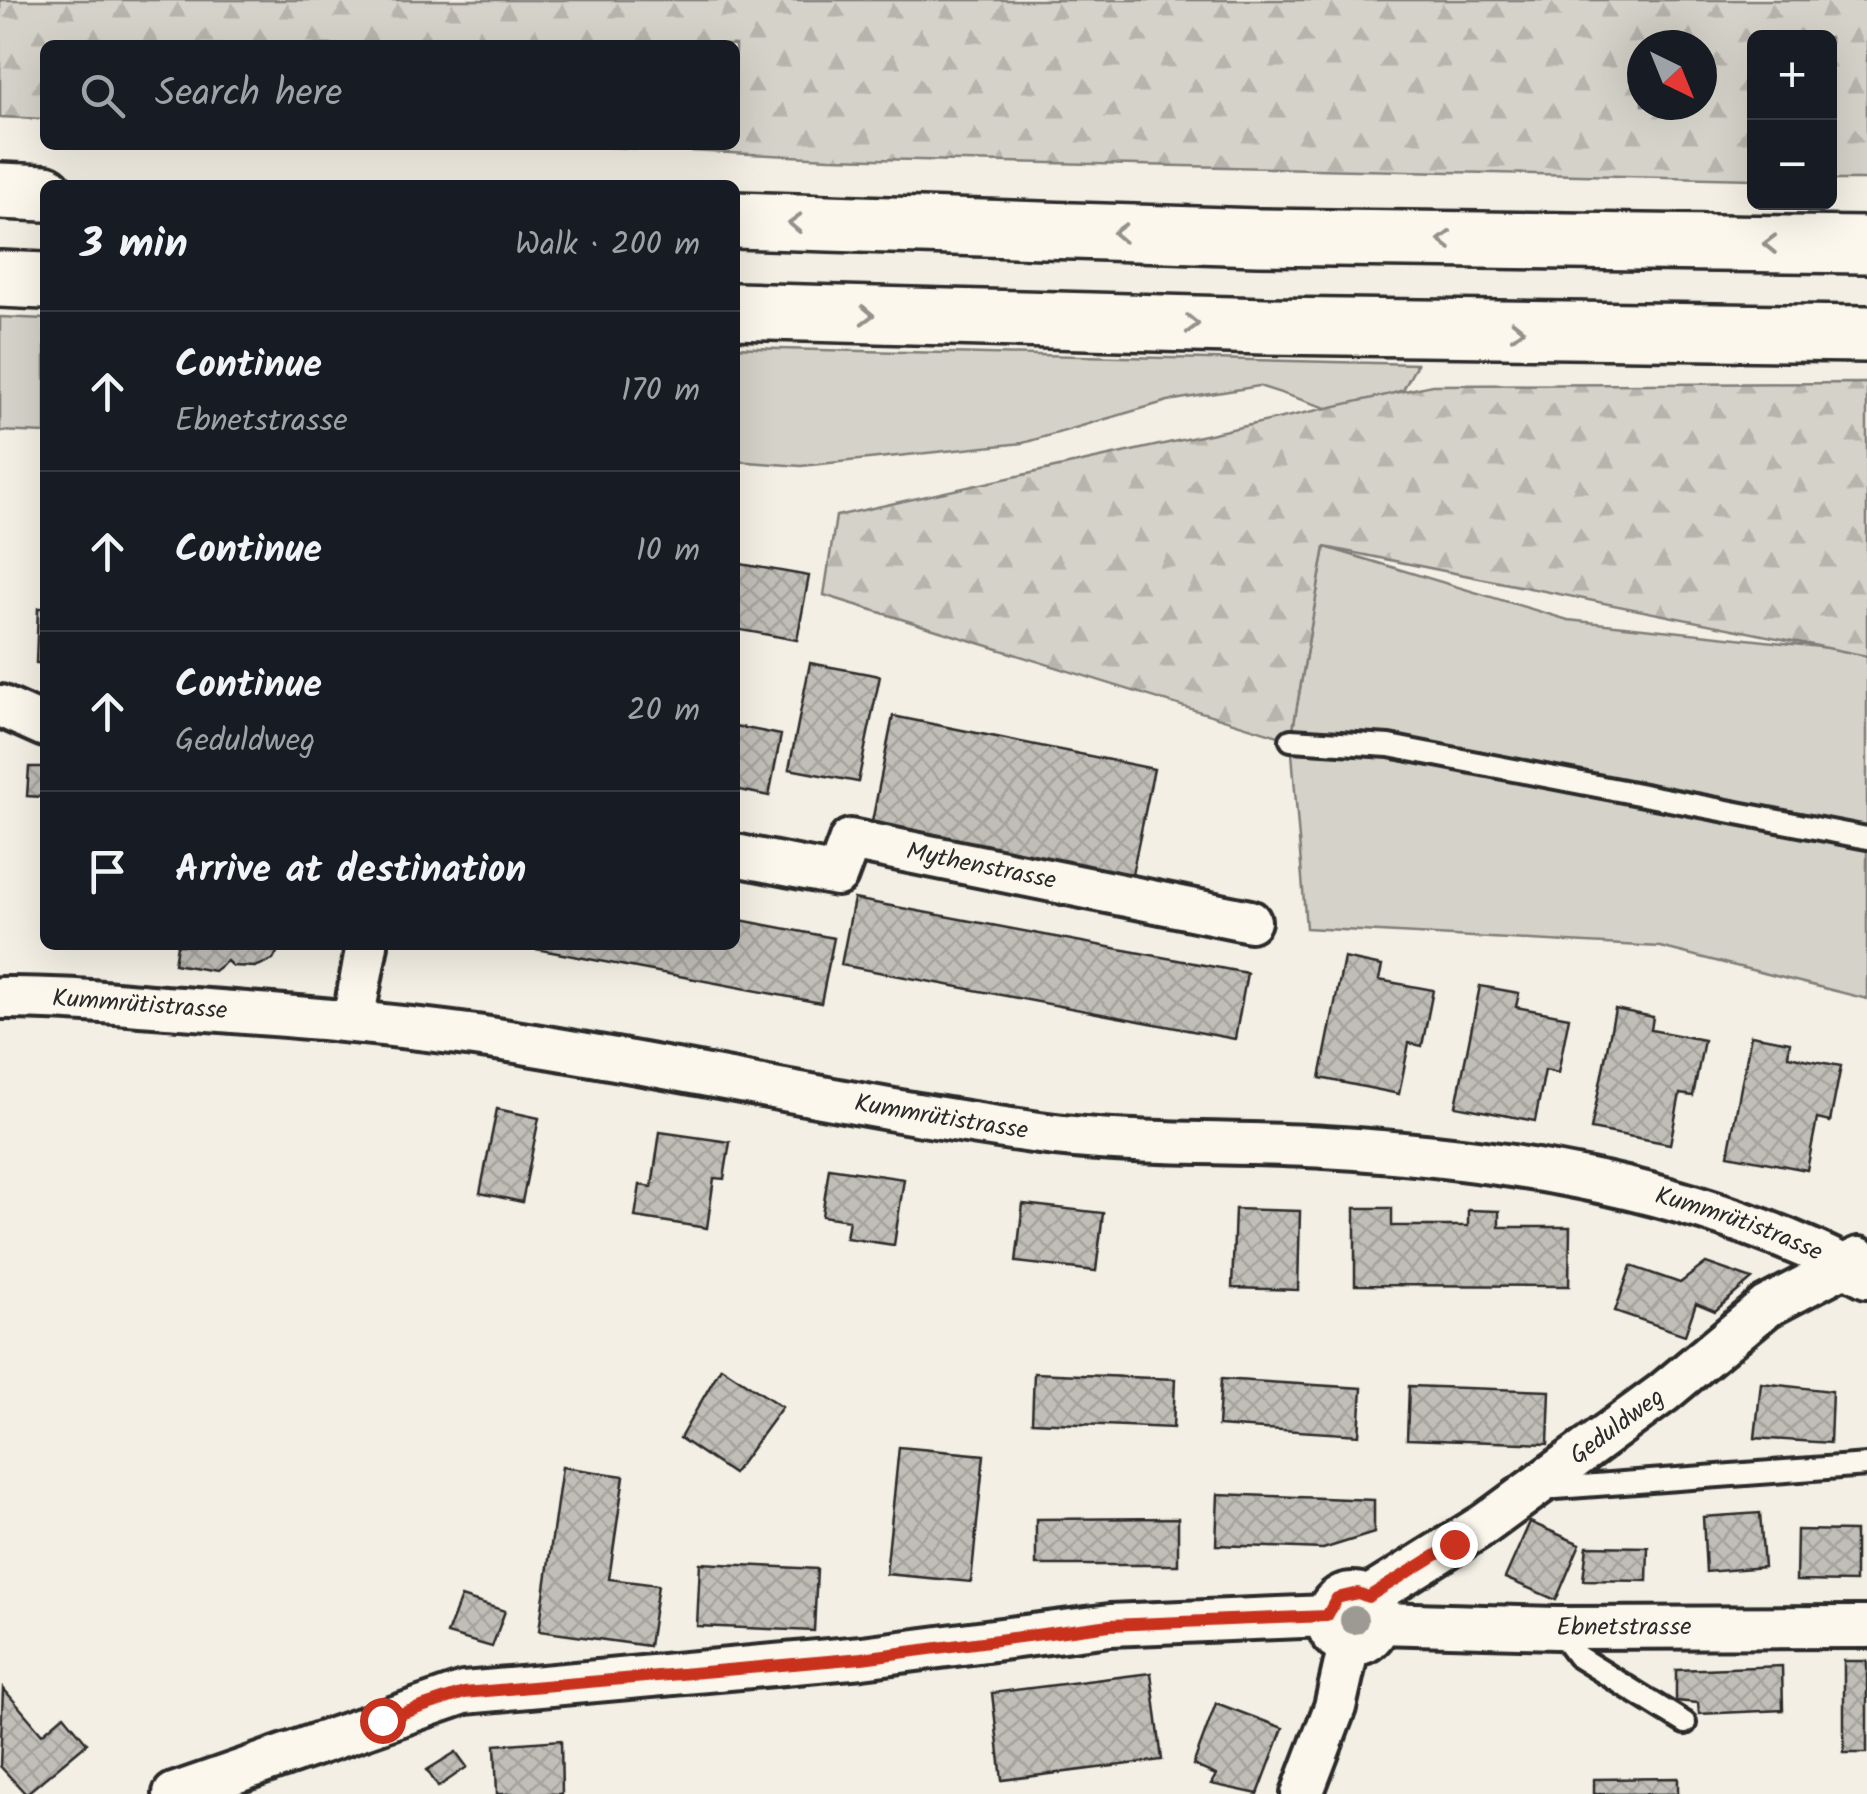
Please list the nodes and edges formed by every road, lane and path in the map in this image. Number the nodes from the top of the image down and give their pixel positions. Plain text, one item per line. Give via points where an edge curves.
1 (0, 191) edge
2 (40, 193) edge
3 (740, 220) edge
4 (1867, 245) edge
5 (0, 279) edge
6 (40, 281) edge
7 (740, 311) edge
8 (1867, 334) edge
9 (0, 706) edge
10 (40, 724) edge
11 (1292, 740) dead end
12 (1867, 838) edge
13 (740, 856) edge
14 (1250, 921) dead end
15 (366, 950) edge
16 (0, 998) edge
17 (353, 1021) junction
18 (1860, 1265) edge
19 (1867, 1466) edge
20 (1530, 1490) junction
21 (1356, 1620) junction
22 (1867, 1627) edge
23 (1556, 1628) junction
24 (1685, 1723) dead end
25 (174, 1794) edge
26 (1302, 1794) edge

1 - 2 highway
4 -> 3 highway
5 - 6 highway
7 -> 8 highway
9 - 10 street
11 - 12 lane via 1389,746
13 - 14 street, Mythenstrasse via 837,874 850,840
15 - 17 street
16 - 17 street, Kummrütistrasse
17 - 18 street, Kummrütistrasse via 504,1040 1044,1134 1336,1147 1537,1168 1729,1216
18 - 20 street, Geduldweg via 1766,1308
19 - 20 lane
20 - 21 street, Geduldweg
21 - 23 street, Ebnetstrasse
21 - 25 street, Ebnetstrasse via 1110,1625 862,1658 464,1693
21 - 26 street via 1335,1707
22 - 23 street, Ebnetstrasse
23 - 24 lane via 1577,1656

